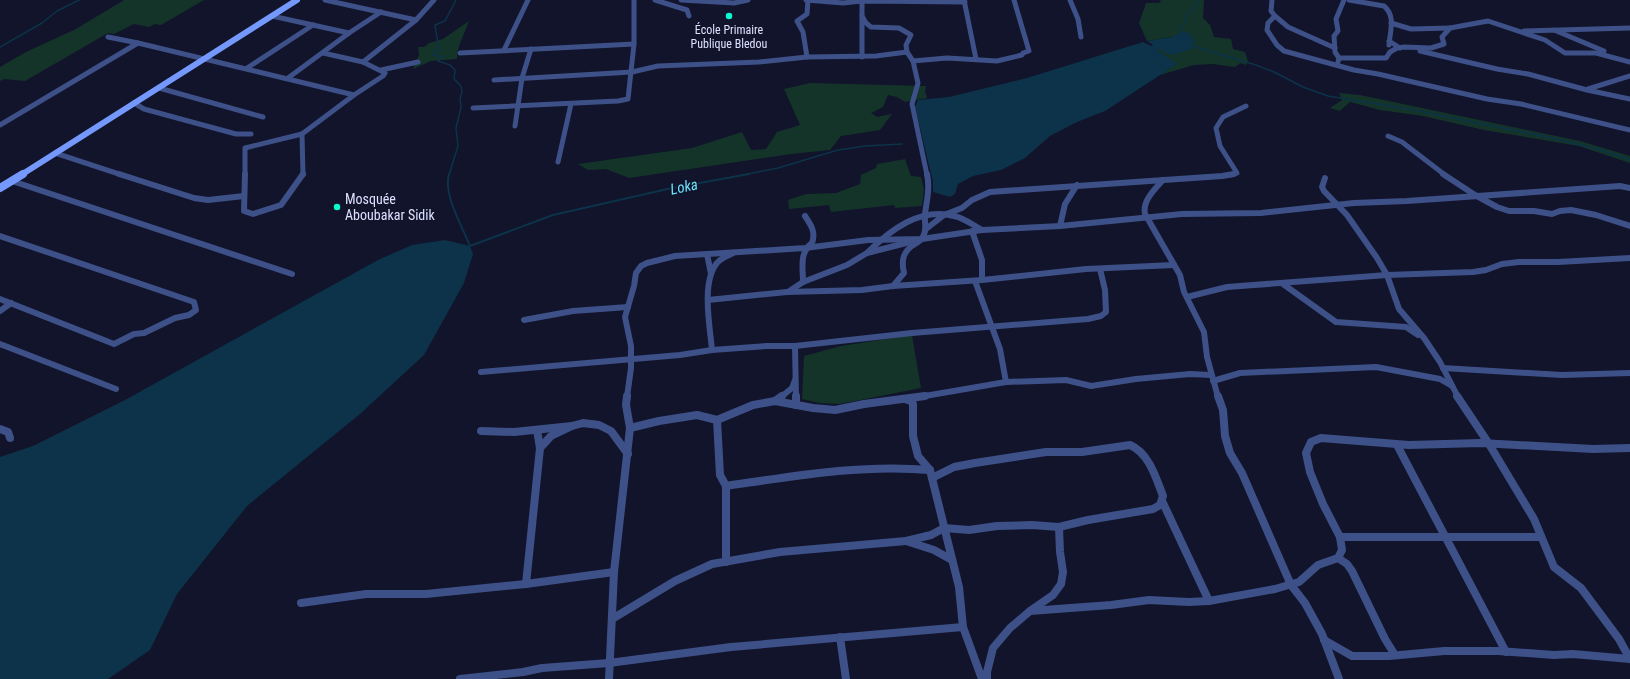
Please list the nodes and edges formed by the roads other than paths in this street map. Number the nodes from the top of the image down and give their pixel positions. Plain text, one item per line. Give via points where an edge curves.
1 (297, 0) edge
2 (325, 0) edge
3 (349, 0) edge
4 (434, 0) edge
5 (528, 0) edge
6 (634, 0) edge
7 (655, 0) edge
8 (681, 0) edge
9 (748, 0) edge
10 (807, 0) edge
11 (862, 0) edge
12 (1014, 0) edge
13 (1070, 0) edge
14 (1272, 0) edge
15 (1344, 0) edge
16 (1349, 0) edge
17 (964, 1) edge
18 (345, 4) junction
19 (381, 12) junction
20 (272, 16) junction
21 (689, 16) dead end
22 (862, 16) junction
23 (1275, 16) junction
24 (416, 20) junction
25 (1391, 23) junction
26 (313, 25) junction
27 (1450, 28) junction
28 (1630, 28) edge
29 (1552, 30) junction
30 (1516, 31) junction
31 (349, 33) junction
32 (108, 36) dead end
33 (1081, 36) dead end
34 (1389, 41) junction
35 (138, 43) junction
36 (634, 44) junction
37 (1335, 48) junction
38 (1398, 48) junction
39 (531, 49) junction
40 (504, 50) junction
41 (323, 53) junction
42 (460, 53) dead end
43 (907, 54) junction
44 (1388, 54) junction
45 (807, 57) junction
46 (862, 57) junction
47 (205, 58) junction
48 (1339, 58) junction
49 (1618, 58) junction
50 (924, 59) junction
51 (976, 59) junction
52 (913, 61) junction
53 (363, 62) junction
54 (418, 62) dead end
55 (1630, 62) edge
56 (1338, 66) junction
57 (247, 68) junction
58 (381, 70) junction
59 (632, 72) junction
60 (1630, 76) edge
61 (288, 78) junction
62 (522, 78) junction
63 (494, 80) dead end
64 (159, 88) junction
65 (1587, 90) junction
66 (354, 95) junction
67 (1630, 99) edge
68 (134, 104) junction
69 (571, 104) junction
70 (519, 106) junction
71 (1246, 106) dead end
72 (473, 108) dead end
73 (263, 117) dead end
74 (0, 125) edge
75 (515, 126) dead end
76 (1630, 130) edge
77 (251, 134) dead end
78 (302, 134) junction
79 (1388, 136) dead end
80 (55, 153) junction
81 (558, 162) dead end
82 (1325, 178) dead end
83 (1163, 180) junction
84 (12, 181) junction
85 (1077, 185) junction
86 (0, 188) edge
87 (1630, 188) edge
88 (1475, 195) junction
89 (244, 196) junction
90 (1336, 206) junction
91 (944, 214) junction
92 (925, 215) junction
93 (805, 216) dead end
94 (1147, 218) junction
95 (1060, 226) junction
96 (1630, 226) edge
97 (926, 230) junction
98 (982, 230) junction
99 (972, 231) junction
100 (0, 236) edge
101 (922, 239) junction
102 (879, 240) junction
103 (805, 248) junction
104 (735, 252) junction
105 (867, 253) junction
106 (707, 254) junction
107 (1630, 258) edge
108 (1174, 264) junction
109 (1100, 269) junction
110 (292, 274) dead end
111 (1387, 275) junction
112 (711, 276) junction
113 (978, 280) junction
114 (803, 282) junction
115 (1283, 284) junction
116 (893, 286) junction
117 (787, 292) junction
118 (1187, 297) junction
119 (0, 299) edge
120 (708, 300) junction
121 (11, 303) junction
122 (628, 307) junction
123 (0, 311) edge
124 (524, 320) dead end
125 (993, 326) junction
126 (1424, 338) junction
127 (0, 344) edge
128 (795, 346) junction
129 (712, 350) junction
130 (631, 359) junction
131 (1443, 368) junction
132 (481, 372) dead end
133 (1630, 373) edge
134 (796, 376) junction
135 (1212, 378) junction
136 (1006, 382) junction
137 (1452, 386) junction
138 (116, 389) dead end
139 (904, 399) junction
140 (775, 401) junction
141 (796, 405) junction
142 (717, 420) junction
143 (572, 426) junction
144 (630, 428) junction
145 (0, 429) edge
146 (537, 430) junction
147 (481, 432) dead end
148 (10, 438) dead end
149 (1397, 444) junction
150 (1489, 444) junction
151 (540, 448) junction
152 (1630, 448) edge
153 (628, 454) junction
154 (931, 474) junction
155 (726, 486) junction
156 (1163, 503) junction
157 (1059, 527) junction
158 (944, 528) junction
159 (1340, 537) junction
160 (1445, 537) junction
161 (1541, 537) junction
162 (906, 541) junction
163 (1338, 558) junction
164 (952, 560) junction
165 (726, 562) junction
166 (614, 572) junction
167 (526, 584) junction
168 (1291, 585) junction
169 (1209, 601) junction
170 (301, 603) dead end
171 (1030, 612) junction
172 (612, 619) junction
173 (963, 627) junction
174 (840, 637) junction
175 (1324, 640) junction
176 (1506, 652) junction
177 (1395, 655) junction
178 (610, 663) junction
179 (522, 676) edge
180 (460, 679) edge
181 (609, 679) edge
182 (846, 679) edge
183 (982, 679) edge
184 (987, 679) edge
185 (1339, 679) edge

1 - 20 street
2 - 18 street
3 - 18 street
4 - 24 street
5 - 40 street
6 - 36 street
7 - 21 street via 687,10
8 - 9 street
10 - 11 street via 843,3
10 - 45 street via 807,14 797,21 803,32
11 - 17 street
11 - 22 street
12 - 51 street via 1029,51 996,61
13 - 33 street via 1078,19
14 - 23 street via 1271,11
15 - 37 street via 1336,18 1338,31 1334,36
16 - 25 street via 1384,6 1392,15
17 - 51 street
18 - 19 street
19 - 24 street
19 - 31 street
20 - 26 street
20 - 47 street
22 - 43 street via 872,27 894,27 909,33 911,37 906,45
22 - 46 street
23 - 37 street via 1293,30
23 - 56 street via 1268,24 1267,30 1280,48
24 - 53 street
25 - 27 street via 1406,28
25 - 34 street
26 - 31 street
26 - 57 street
27 - 30 street via 1488,21
27 - 38 street via 1444,33 1444,44 1440,46
28 - 29 street
29 - 30 street
29 - 49 street
30 - 49 street via 1544,40 1565,53 1588,52
31 - 41 street
32 - 35 street
34 - 38 street
34 - 44 street
35 - 47 street
35 - 74 street
36 - 39 street
36 - 59 street
37 - 48 street
38 - 44 street
38 - 65 street via 1528,74
39 - 40 street
39 - 62 street
40 - 42 street
41 - 53 street
41 - 61 street
43 - 46 street
43 - 50 street
43 - 52 street
44 - 48 street via 1386,58
45 - 46 street
45 - 59 street via 759,62 658,66
47 - 57 street
47 - 64 street
48 - 56 street
49 - 55 street
50 - 51 street
50 - 52 street
52 - 92 street via 918,82 912,104 929,184
53 - 58 street
54 - 58 street
56 - 76 street via 1487,99 1521,104
57 - 61 street
58 - 66 street via 385,73 383,76
59 - 62 street
59 - 69 street via 628,99
60 - 65 street
61 - 66 street
62 - 63 street
62 - 70 street
64 - 68 street
64 - 73 street
65 - 67 street
66 - 78 street
68 - 77 street via 236,134
68 - 80 street
69 - 70 street
69 - 81 street
70 - 72 street
70 - 75 street
71 - 83 street via 1223,117 1216,128 1220,146 1237,173
78 - 89 street via 245,148
78 - 89 street via 303,175 281,204 253,214 248,213 244,211
79 - 88 street via 1402,142
80 - 84 street
80 - 89 street via 194,198 208,200
82 - 90 street via 1322,187
83 - 85 street
83 - 94 street via 1153,190 1145,206
84 - 86 street
84 - 110 street
85 - 91 street via 990,192 962,208
85 - 95 street via 1065,204
87 - 88 street via 1620,186
88 - 90 street
88 - 96 street via 1509,211 1552,214 1571,210
90 - 94 street via 1261,213 1182,214
90 - 111 street via 1347,215
91 - 92 street
91 - 97 street
91 - 98 street via 957,216
92 - 97 street
92 - 102 street via 900,224
93 - 103 street via 814,235 812,243
94 - 95 street
94 - 108 street
95 - 98 street
97 - 101 street
98 - 99 street
99 - 101 street
99 - 113 street via 982,260
100 - 121 street via 194,302 196,310 114,344
101 - 102 street
101 - 105 street
101 - 116 street via 904,253 904,273
102 - 103 street
102 - 105 street
103 - 104 street
103 - 114 street via 802,259
104 - 106 street
104 - 112 street via 718,262
105 - 114 street
106 - 112 street
106 - 122 street via 669,257 641,266 636,273
107 - 111 street via 1519,262 1473,272
108 - 109 street
108 - 118 street
109 - 113 street
109 - 125 street via 1105,290 1106,312 1101,316
111 - 115 street
111 - 126 street via 1399,309
112 - 120 street
113 - 116 street
113 - 125 street
114 - 117 street
115 - 118 street via 1227,287
115 - 126 street via 1336,322 1406,327
116 - 117 street via 862,290
117 - 120 street
118 - 135 street via 1204,332
119 - 121 street
120 - 129 street
121 - 123 street
122 - 124 street via 559,312
122 - 130 street via 625,317
125 - 128 street
125 - 136 street via 1004,363
126 - 131 street
127 - 138 street
128 - 129 street
128 - 134 street
129 - 130 street
130 - 132 street
130 - 144 street via 626,405
131 - 133 street via 1562,375
131 - 137 street
134 - 140 street via 792,388
134 - 141 street
135 - 136 street via 1190,374 1091,386 1059,380
135 - 137 street via 1240,373 1376,367 1434,377
135 - 168 street via 1222,410 1230,453 1242,473
136 - 139 street
137 - 150 street
139 - 141 street via 835,410
139 - 154 street via 913,404 912,436 918,456
140 - 141 street
140 - 142 street via 753,405
142 - 144 street via 697,415
142 - 155 street via 720,475
143 - 146 street
143 - 151 street via 551,436
143 - 153 street via 583,423 599,425 610,431
144 - 153 street
145 - 148 street via 8,432
146 - 147 street
146 - 151 street
149 - 150 street
149 - 159 street via 1321,438 1311,442 1306,454 1310,472
149 - 160 street
150 - 152 street via 1594,449
150 - 161 street via 1534,519
151 - 167 street
153 - 166 street via 621,496
154 - 155 street via 890,466
154 - 156 street via 954,467 1046,452 1082,452 1130,445 1138,448 1148,462 1164,496
154 - 158 street
155 - 165 street
156 - 157 street via 1153,509
156 - 169 street
157 - 158 street via 1032,525 969,530
157 - 171 street via 1063,567 1060,587
158 - 162 street via 931,535
158 - 164 street
159 - 160 street
159 - 163 street via 1342,550
160 - 161 street
160 - 176 street
161 - 176 street via 1554,567 1581,588 1619,639 1630,659
162 - 164 street via 934,550
162 - 165 street via 780,552
163 - 168 street via 1318,565 1299,582
163 - 177 street via 1347,564 1352,572
164 - 173 street via 959,587
165 - 172 street via 712,564 675,581
166 - 167 street
166 - 172 street
167 - 170 street via 426,594 366,594
168 - 169 street
168 - 175 street via 1305,603
169 - 171 street via 1149,600
171 - 184 street via 1010,628 993,648
172 - 178 street
173 - 174 street
173 - 183 street
174 - 178 street via 731,647
174 - 182 street
175 - 177 street via 1352,656
175 - 185 street
176 - 177 street via 1444,651
178 - 179 street via 542,668
178 - 181 street
179 - 180 street

